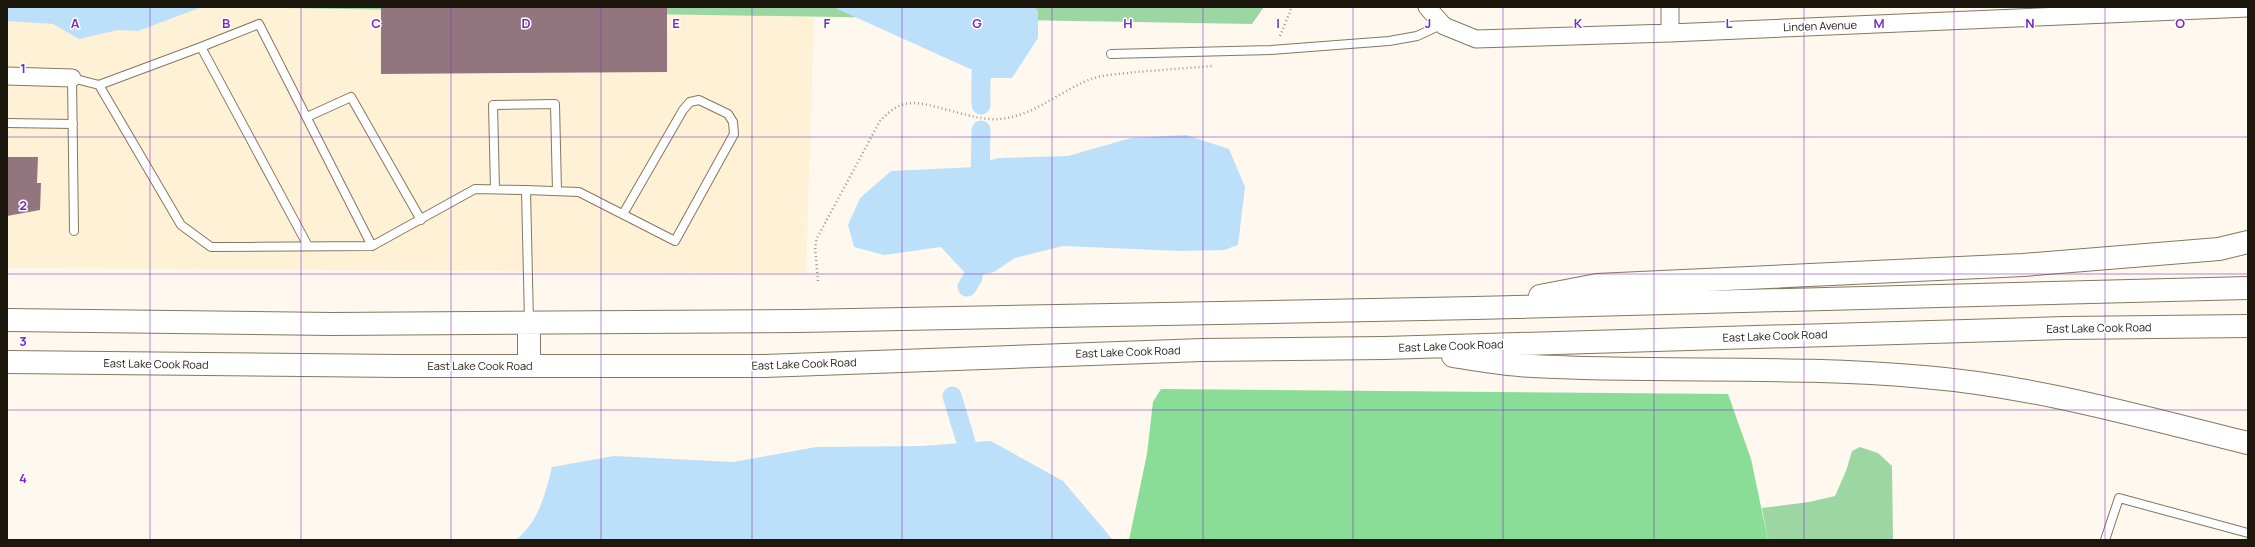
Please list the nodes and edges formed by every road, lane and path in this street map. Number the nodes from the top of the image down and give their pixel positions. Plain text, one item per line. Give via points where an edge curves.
1 (1292, 7) edge
2 (1427, 7) edge
3 (1670, 7) edge
4 (2248, 8) edge
5 (1443, 24) junction
6 (1670, 33) junction
7 (201, 47) junction
8 (1271, 50) junction
9 (1111, 54) dead end
10 (1215, 66) dead end
11 (7, 76) edge
12 (72, 78) junction
13 (99, 85) junction
14 (307, 117) junction
15 (7, 124) edge
16 (72, 124) junction
17 (495, 189) junction
18 (526, 190) junction
19 (557, 191) junction
20 (623, 214) junction
21 (421, 220) junction
22 (74, 231) dead end
23 (2248, 242) edge
24 (308, 246) junction
25 (372, 246) junction
26 (818, 281) dead end
27 (2248, 288) edge
28 (1475, 308) junction
29 (7, 320) edge
30 (529, 322) junction
31 (2248, 326) edge
32 (1384, 348) junction
33 (7, 362) edge
34 (529, 366) junction
35 (2248, 443) edge
36 (2248, 533) edge
37 (2105, 540) edge

1 - 8 path
2 - 5 street, Linden Avenue
3 - 6 street
4 - 6 street, Linden Avenue
5 - 6 street, Linden Avenue via 1476,38
5 - 8 lane via 1417,36 1389,41
7 - 13 lane
7 - 14 lane via 259,24
7 - 24 lane
8 - 9 lane
10 - 26 path via 1114,74 1092,79 1016,116 998,120 964,116 921,104 905,104 891,111 880,121 817,238 815,247
11 - 12 street
12 - 13 lane
12 - 16 lane
13 - 24 lane via 181,225 211,247
14 - 21 lane via 351,97
14 - 25 lane
15 - 16 lane
16 - 22 lane
17 - 18 lane
17 - 19 lane via 493,105 555,104
17 - 21 lane via 475,189
18 - 19 lane
18 - 30 lane
19 - 20 lane via 579,192
20 - 20 lane via 675,241 734,134 733,122 728,114 699,100 690,102
21 - 25 lane
23 - 28 main road via 2219,248 2023,266 1596,285
24 - 25 lane
27 - 28 main road
28 - 30 main road via 800,321
29 - 30 main road via 332,324
30 - 34 main road
31 - 32 main road, East Lake Cook Road via 2042,329
32 - 34 main road, East Lake Cook Road via 1202,350 764,366
32 - 35 main road via 1531,366 1822,372 1922,376 1978,382 2049,394
33 - 34 main road, East Lake Cook Road
36 - 37 lane via 2119,498

